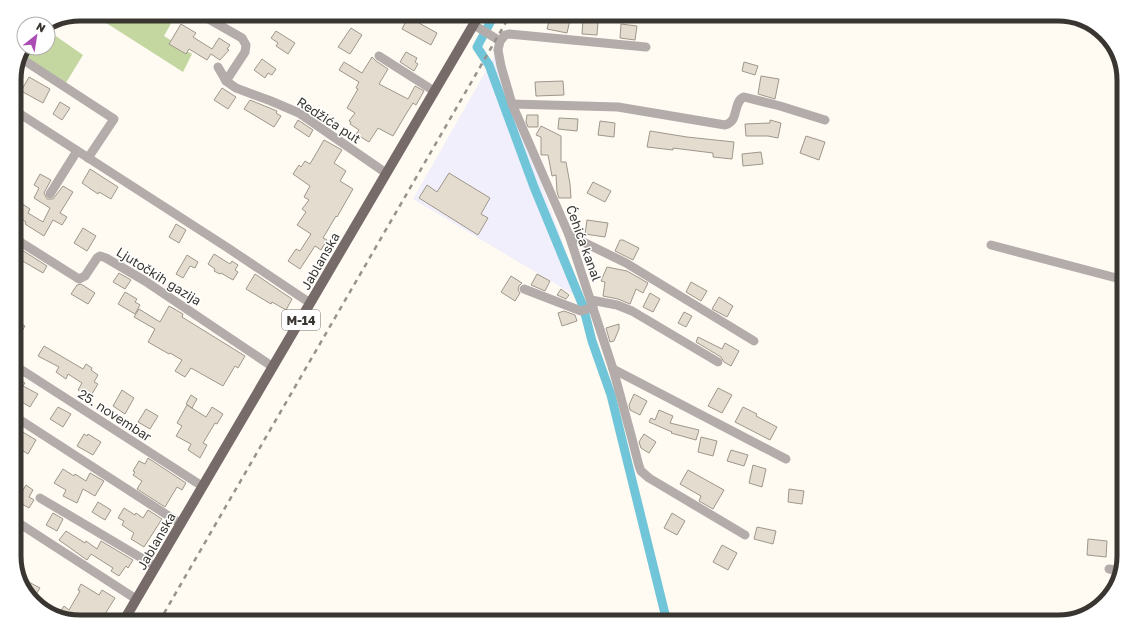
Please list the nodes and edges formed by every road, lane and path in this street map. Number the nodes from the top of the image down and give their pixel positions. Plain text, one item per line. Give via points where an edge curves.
1 (212, 21) edge
2 (476, 23) edge
3 (497, 39) junction
4 (646, 47) dead end
5 (379, 56) dead end
6 (25, 61) edge
7 (218, 67) dead end
8 (226, 81) junction
9 (434, 91) junction
10 (512, 104) junction
11 (21, 115) edge
12 (825, 120) dead end
13 (76, 151) junction
14 (88, 158) junction
15 (386, 174) junction
16 (50, 194) dead end
17 (569, 235) junction
18 (21, 242) edge
19 (991, 245) dead end
20 (1117, 278) edge
21 (524, 289) dead end
22 (310, 303) junction
23 (588, 307) junction
24 (754, 341) dead end
25 (718, 362) dead end
26 (274, 367) junction
27 (613, 369) junction
28 (21, 370) edge
29 (21, 421) edge
30 (786, 459) dead end
31 (202, 486) junction
32 (40, 498) dead end
33 (181, 524) junction
34 (21, 525) edge
35 (745, 535) dead end
36 (156, 566) junction
37 (1109, 569) dead end
38 (1115, 570) edge
39 (136, 599) junction
40 (127, 615) edge

1 - 8 street via 242,38 246,45 245,52
2 - 3 street
2 - 9 main road, Jablanska / M-14
3 - 4 street via 509,34
3 - 10 street, Ćehića kanal via 501,66
5 - 9 street
6 - 14 street via 114,119
7 - 8 street
8 - 15 street, Redžića put via 236,88 299,113
9 - 15 main road, Jablanska / M-14
10 - 12 street via 618,107 725,125 733,121 739,102 744,97
10 - 17 street, Ćehića kanal
11 - 13 street
13 - 14 street
13 - 16 street
14 - 22 street
15 - 22 main road, Jablanska / M-14
17 - 23 street, Ćehića kanal
17 - 24 street via 626,263
18 - 26 street, Ljutočkih gazija via 79,279 85,276 97,258 106,258
19 - 20 street
21 - 23 street
22 - 26 main road, Jablanska / M-14
23 - 25 street via 617,305 632,311
23 - 27 street, Ćehića kanal
26 - 31 main road, Jablanska / M-14
27 - 30 street
27 - 35 street, Ćehića kanal via 641,471
28 - 31 street, 25. novembar
29 - 33 street
31 - 33 main road, Jablanska / M-14
32 - 36 street
33 - 36 main road, Jablanska / M-14
34 - 39 street
36 - 39 main road, Jablanska / M-14
37 - 38 street
39 - 40 main road, Jablanska / M-14

